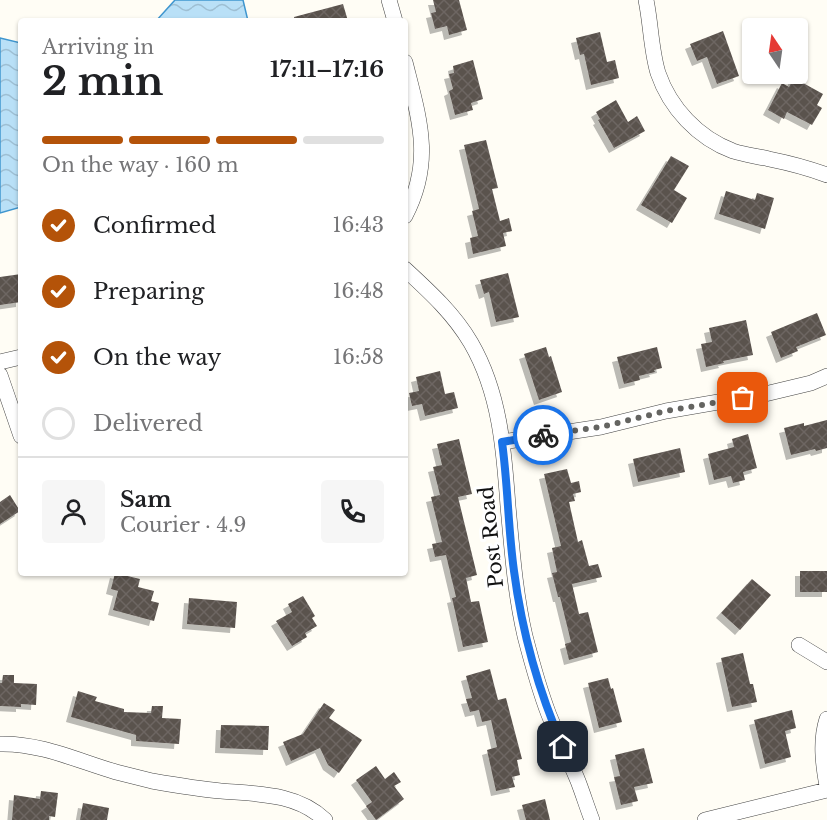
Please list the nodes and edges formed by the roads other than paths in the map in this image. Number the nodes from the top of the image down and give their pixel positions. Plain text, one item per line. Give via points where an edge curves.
1 (389, 0) edge
2 (646, 0) edge
3 (394, 18) edge
4 (408, 75) edge
5 (827, 175) edge
6 (408, 210) edge
7 (408, 272) edge
8 (18, 358) edge
9 (0, 362) edge
10 (0, 375) edge
11 (827, 376) edge
12 (18, 427) edge
13 (502, 442) junction
14 (799, 645) dead end
15 (827, 662) edge
16 (827, 719) edge
17 (0, 744) edge
18 (827, 788) edge
19 (325, 820) edge
20 (592, 820) edge
21 (705, 820) edge

1 - 3 street
2 - 5 street via 659,73 671,101 690,124 733,151
4 - 6 street via 420,128 422,166
7 - 13 street, Post Road via 439,300 470,342 493,393
8 - 9 street
10 - 12 street
11 - 13 street via 765,394 601,427
13 - 20 street, Post Road via 514,569 525,635 549,714
14 - 15 street
16 - 18 street via 823,747
17 - 19 street via 67,755 153,781 280,796
18 - 21 street

